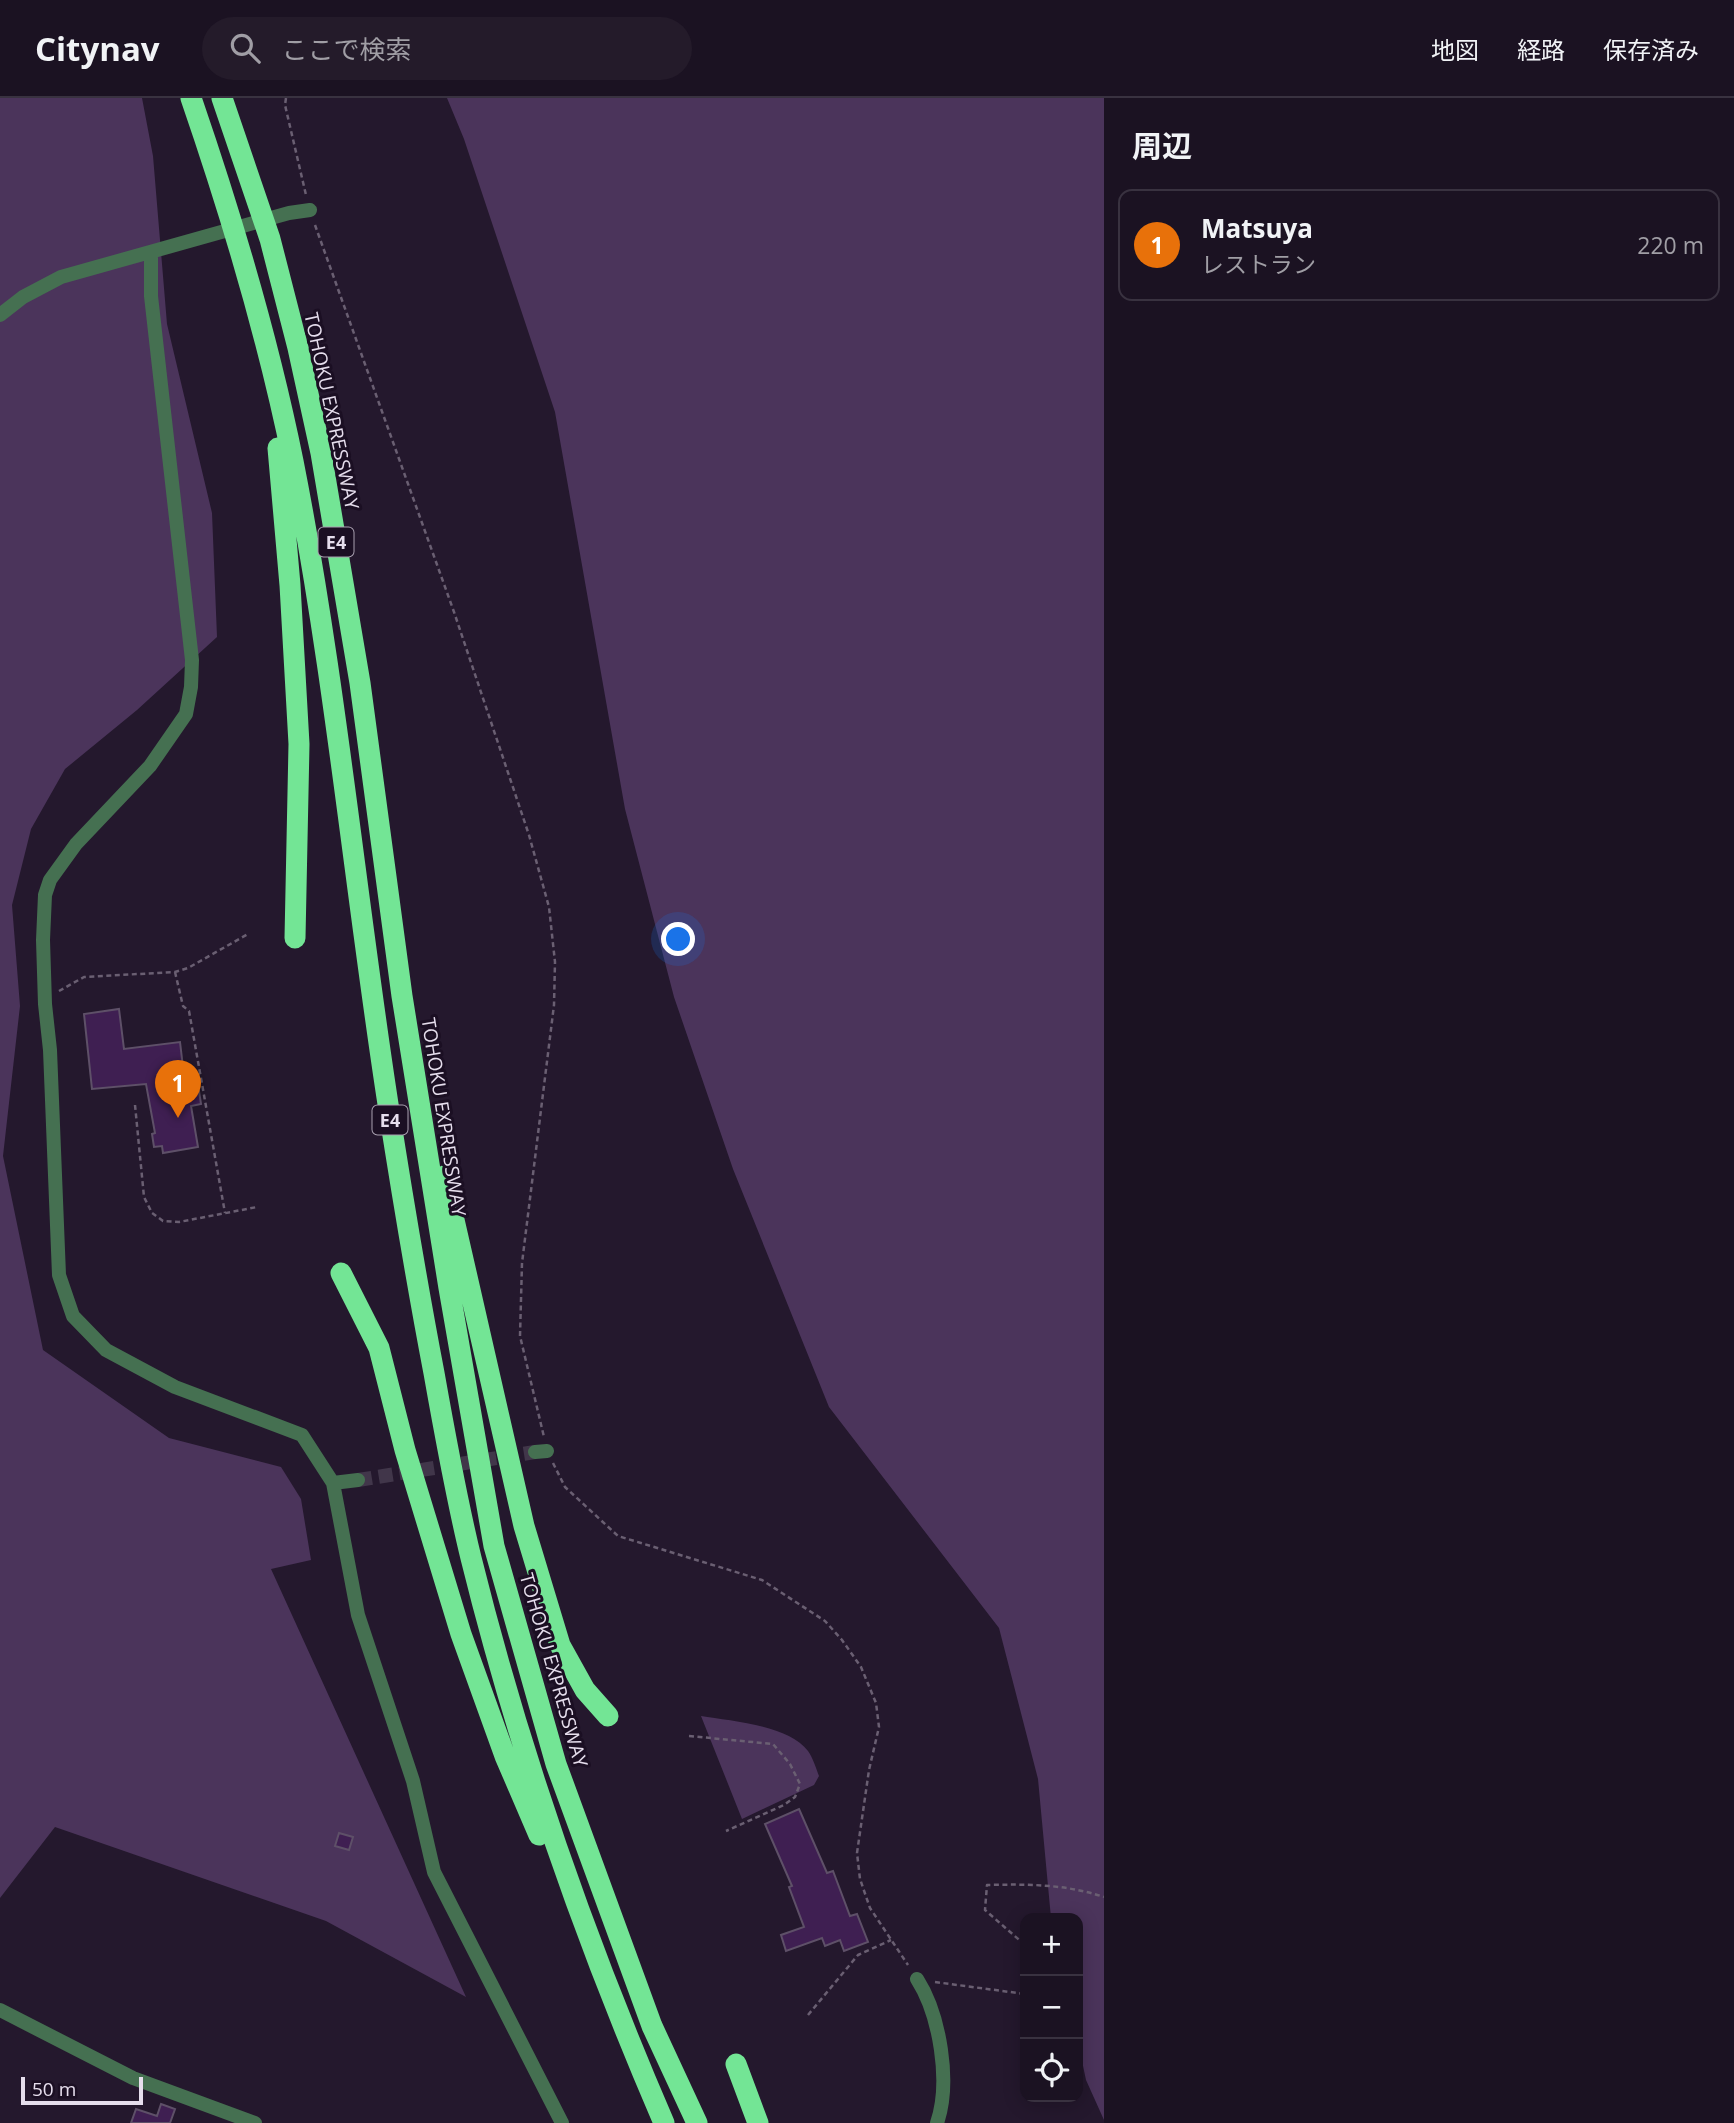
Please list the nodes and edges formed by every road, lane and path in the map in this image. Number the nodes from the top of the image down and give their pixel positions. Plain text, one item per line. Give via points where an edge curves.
1 (191, 98) edge
2 (222, 98) edge
3 (286, 98) edge
4 (310, 211) junction
5 (158, 250) junction
6 (0, 315) edge
7 (270, 357) junction
8 (248, 934) dead end
9 (295, 938) dead end
10 (175, 972) junction
11 (402, 996) junction
12 (44, 1001) junction
13 (135, 1105) dead end
14 (257, 1207) dead end
15 (225, 1213) junction
16 (341, 1273) dead end
17 (358, 1480) tunnel mouth
18 (333, 1483) junction
19 (608, 1716) dead end
20 (689, 1736) dead end
21 (726, 1831) dead end
22 (1104, 1897) edge
23 (891, 1940) junction
24 (1020, 1941) edge
25 (917, 1979) junction
26 (1020, 1993) edge
27 (0, 2010) edge
28 (808, 2015) dead end
29 (627, 2039) junction
30 (736, 2064) dead end
31 (255, 2123) edge
32 (562, 2123) edge
33 (664, 2123) edge
34 (696, 2123) edge
35 (758, 2123) edge
36 (937, 2123) edge

1 - 7 highway, E4
2 - 11 highway, TOHOKU EXPRESSWAY / E4 via 270,239 321,453 364,710
3 - 4 path
4 - 5 street
4 - 23 path via 454,612 530,835 549,907 554,1005 522,1263 520,1336 541,1452 565,1487 618,1536 762,1580 825,1621 842,1640 861,1667 876,1703 879,1727 857,1853 870,1908
5 - 6 street via 61,277
5 - 12 street via 151,296 192,660 191,687 186,714 150,766 76,844 50,880 45,895
7 - 9 highway via 299,744
7 - 29 highway, E4 via 318,599 389,1108 453,1475 498,1661 531,1772
8 - 10 path
10 - 12 path via 84,976
10 - 15 path via 183,1006 189,1011
11 - 19 highway via 524,1526 559,1645 585,1690
11 - 34 highway, TOHOKU EXPRESSWAY / E4 via 498,1559 556,1764 652,2026
12 - 18 street via 59,1275 73,1317 106,1350 175,1387 302,1435
13 - 15 path via 144,1197 152,1213 163,1221 179,1222
14 - 15 path
16 - 29 highway via 380,1348 449,1594 505,1756
17 - 18 street
18 - 32 street via 358,1615 413,1781 434,1872
20 - 21 path via 773,1744 800,1784 795,1797 784,1805
22 - 24 path via 1045,1884 987,1885 985,1910
23 - 25 path
23 - 28 path via 858,1955
25 - 26 path
25 - 36 street via 927,1994 937,2029 944,2087
27 - 31 street via 133,2078
29 - 33 highway, E4
30 - 35 highway

